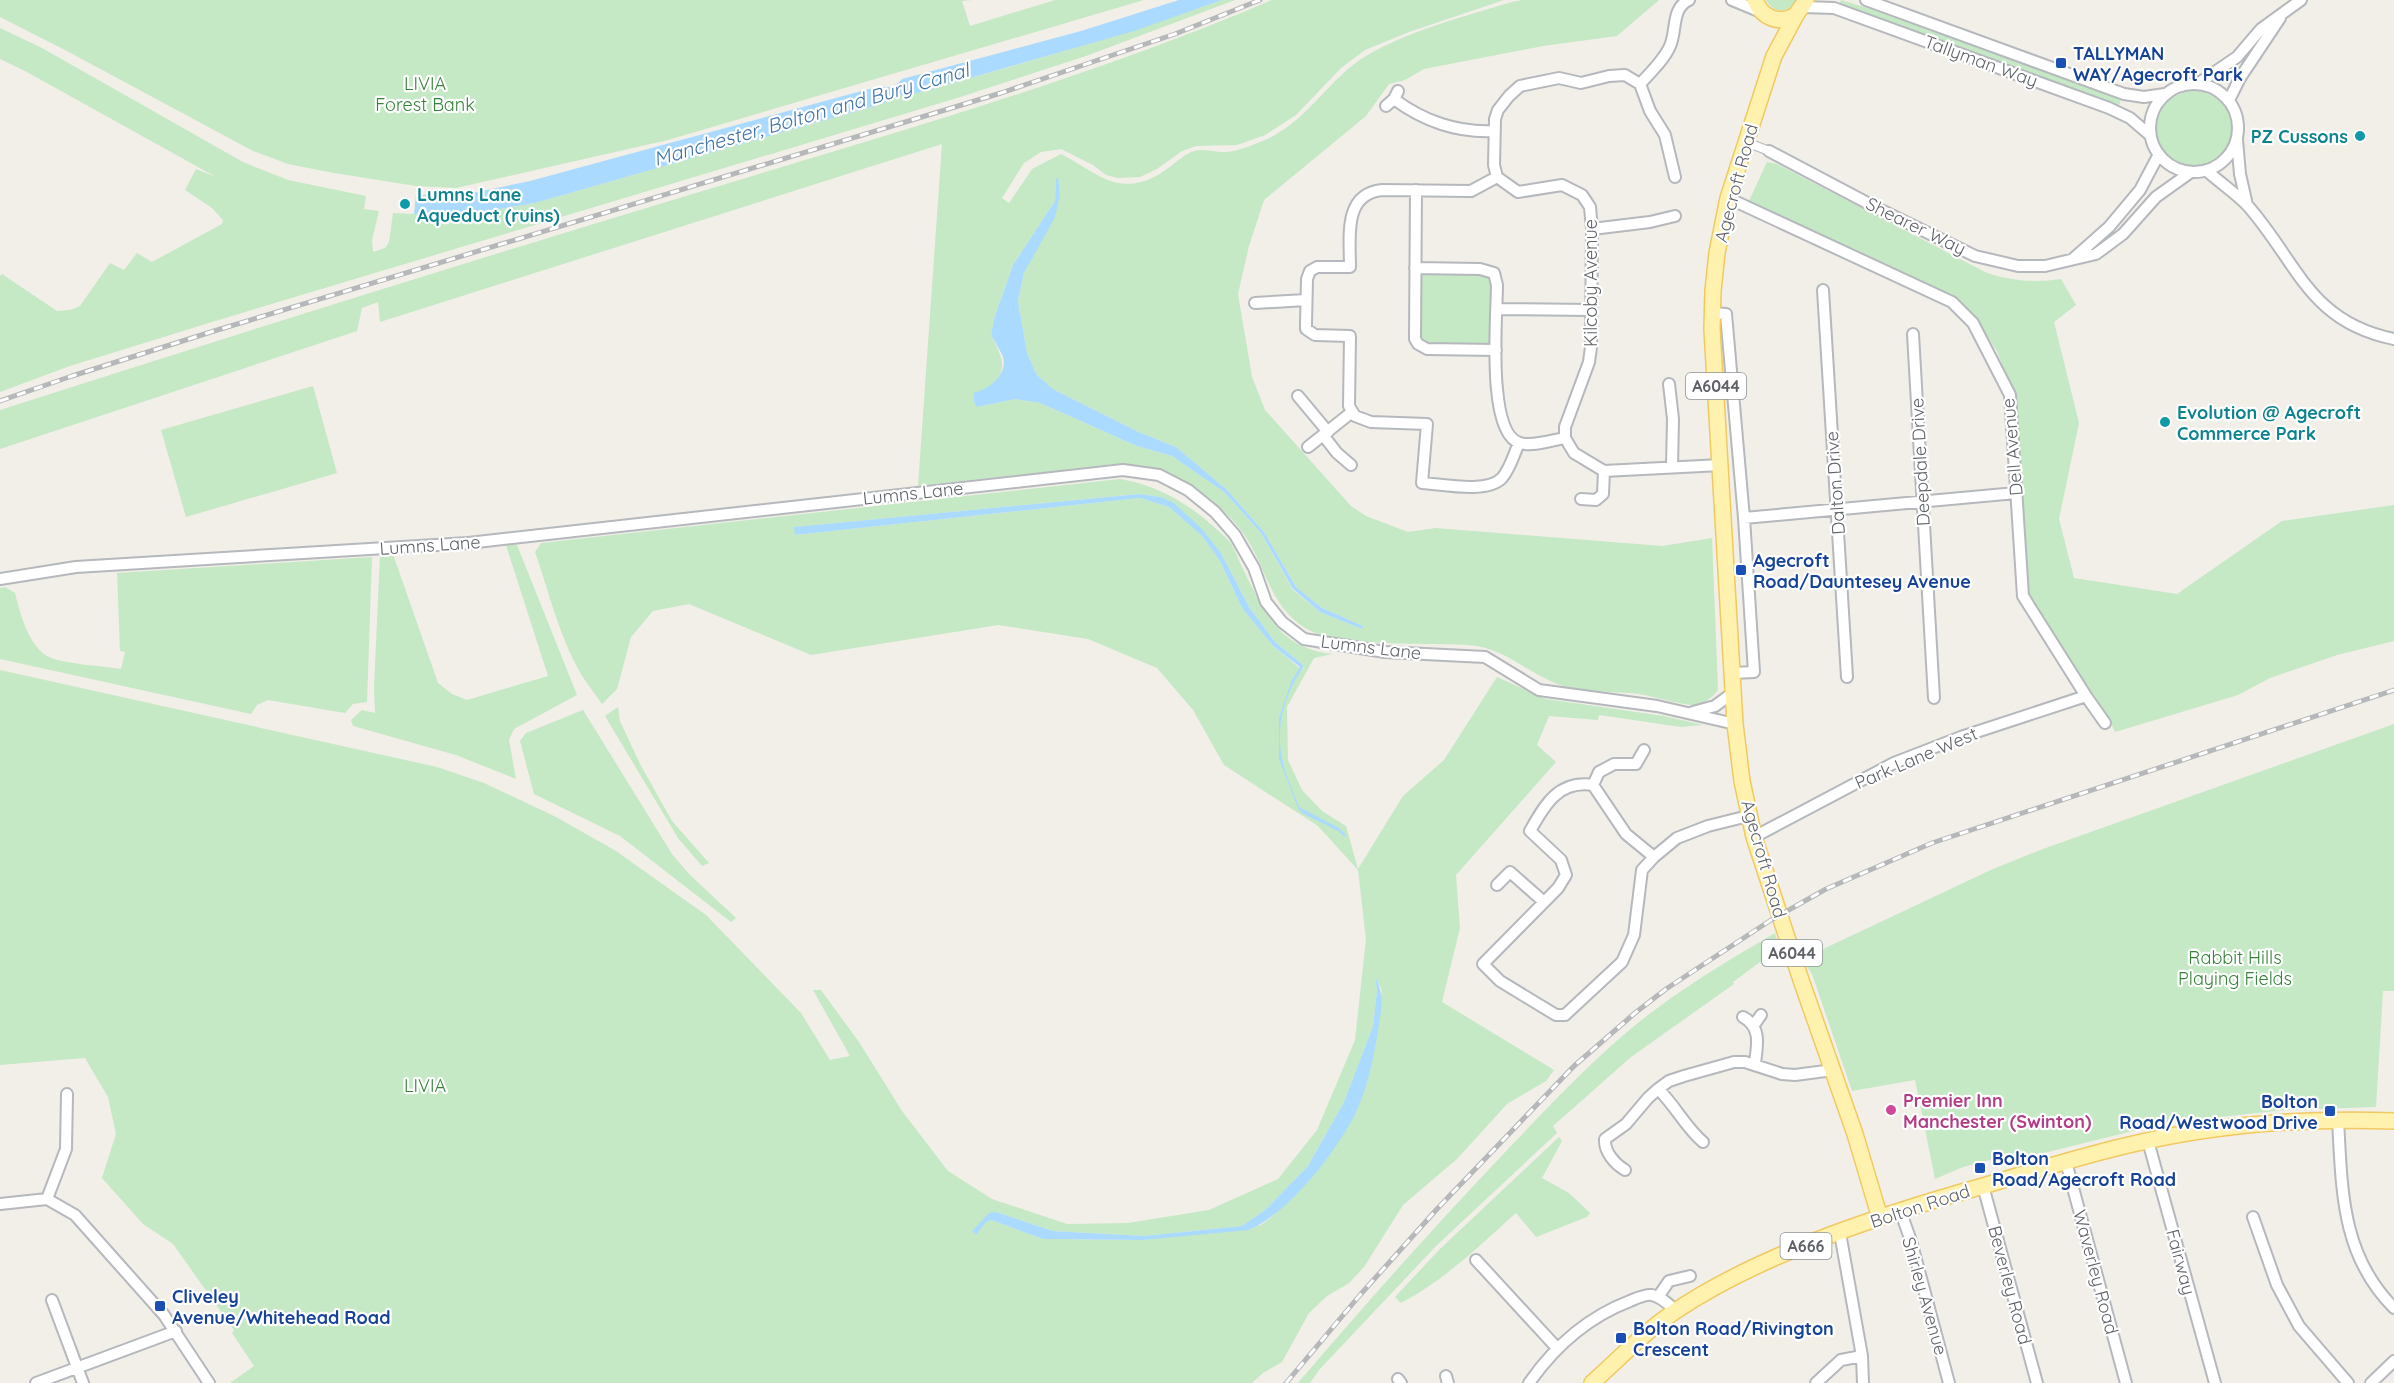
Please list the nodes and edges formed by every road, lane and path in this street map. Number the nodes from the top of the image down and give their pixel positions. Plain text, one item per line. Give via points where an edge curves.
1 (1689, 0) edge
2 (1732, 0) edge
3 (1866, 0) edge
4 (2301, 0) edge
5 (1802, 7) edge
6 (1761, 9) edge
7 (2286, 11) junction
8 (1774, 56) junction
9 (2199, 83) junction
10 (1640, 84) junction
11 (2165, 94) junction
12 (1393, 99) dead end
13 (2229, 100) junction
14 (1494, 131) junction
15 (2151, 136) junction
16 (2237, 140) junction
17 (1745, 141) junction
18 (1769, 151) joint
19 (2159, 154) junction
20 (1686, 165) dead end
21 (2206, 170) junction
22 (2192, 172) junction
23 (1497, 177) junction
24 (1416, 190) junction
25 (1728, 198) junction
26 (2247, 205) junction
27 (1676, 216) dead end
28 (1592, 229) junction
29 (2071, 261) junction
30 (1415, 268) junction
31 (1823, 290) dead end
32 (1306, 300) junction
33 (1255, 303) dead end
34 (1497, 309) junction
35 (1591, 309) junction
36 (1712, 313) junction
37 (1912, 334) dead end
38 (2394, 339) edge
39 (1496, 350) junction
40 (1669, 384) dead end
41 (1298, 396) dead end
42 (1352, 412) junction
43 (1326, 434) junction
44 (1565, 438) junction
45 (1519, 443) junction
46 (1308, 447) dead end
47 (1351, 465) dead end
48 (1720, 465) junction
49 (1672, 466) junction
50 (1604, 471) junction
51 (2016, 493) junction
52 (1581, 499) dead end
53 (1923, 502) junction
54 (1836, 510) junction
55 (1744, 518) junction
56 (0, 579) edge
57 (1733, 673) junction
58 (1847, 678) dead end
59 (1734, 692) junction
60 (2086, 696) junction
61 (1934, 698) dead end
62 (1690, 712) junction
63 (2105, 723) dead end
64 (1735, 724) junction
65 (1644, 750) dead end
66 (1593, 785) junction
67 (1749, 816) junction
68 (1754, 837) junction
69 (1654, 857) junction
70 (1497, 885) dead end
71 (1544, 902) junction
72 (1761, 1015) dead end
73 (1743, 1017) dead end
74 (1754, 1025) junction
75 (1755, 1064) junction
76 (1833, 1070) junction
77 (1658, 1089) junction
78 (67, 1094) dead end
79 (2338, 1120) junction
80 (2394, 1121) edge
81 (2148, 1141) junction
82 (1687, 1145) dead end
83 (2066, 1162) junction
84 (1625, 1170) dead end
85 (1868, 1180) junction
86 (1983, 1186) junction
87 (47, 1199) junction
88 (0, 1204) edge
89 (1905, 1209) junction
90 (2253, 1217) dead end
91 (1876, 1219) junction
92 (1840, 1233) junction
93 (1476, 1260) dead end
94 (1690, 1276) dead end
95 (1658, 1297) junction
96 (52, 1300) dead end
97 (2394, 1308) edge
98 (1676, 1311) junction
99 (176, 1331) junction
100 (1557, 1348) junction
101 (1862, 1356) junction
102 (2394, 1361) edge
103 (77, 1367) junction
104 (36, 1383) edge
105 (83, 1383) edge
106 (209, 1383) edge
107 (1529, 1383) edge
108 (1592, 1383) edge
109 (1816, 1383) edge
110 (1863, 1383) edge
111 (1949, 1383) edge
112 (2037, 1383) edge
113 (2126, 1383) edge
114 (2215, 1383) edge
115 (2348, 1383) edge
116 (2371, 1383) edge

1 - 10 street via 1677,14 1670,48
2 - 6 street
3 - 11 street, Tallyman Way via 2124,94
4 - 7 street
5 - 6 main road via 1778,20
5 - 8 main road, Agecroft Road / A6044
5 - 15 street, Tallyman Way via 1834,8 2109,108 2130,118
6 - 8 main road, Agecroft Road / A6044 via 1770,27
7 - 9 street via 2261,29 2237,57
7 - 13 street
8 - 17 main road, Agecroft Road / A6044
9 - 11 street
9 - 13 street via 2216,89
10 - 14 street via 1625,75 1581,83 1559,78 1520,86 1497,110
10 - 20 street via 1665,135 1674,172
11 - 15 street via 2153,113
12 - 14 street via 1412,113 1431,120 1463,129
13 - 16 street via 2237,119
14 - 23 street
15 - 19 street
16 - 21 street via 2220,164
16 - 26 street
17 - 18 street
17 - 25 main road, Agecroft Road / A6044
18 - 29 street, Shearer Way via 1975,256 2018,266
19 - 22 street via 2179,169
19 - 29 street via 2140,190 2109,227
21 - 22 street
21 - 26 street
22 - 29 street, Shearer Way via 2156,196 2123,234 2096,254
23 - 24 street via 1471,190
23 - 28 street, Kilcoby Avenue via 1518,192 1562,185 1572,189 1590,207
24 - 30 street
24 - 32 street via 1378,190 1359,198 1351,225 1350,267 1317,267 1310,271
25 - 36 main road, Agecroft Road / A6044 via 1717,253
25 - 51 street, Dell Avenue via 1952,303 1973,323 2010,395
26 - 38 street via 2320,303 2358,328
27 - 28 street
28 - 35 street, Kilcoby Avenue
30 - 34 street via 1491,271 1497,280
30 - 39 street via 1414,328 1418,344 1426,349
31 - 54 street, Dalton Drive
32 - 33 street
32 - 42 street via 1306,329 1310,333 1350,336
34 - 35 street
34 - 39 street
35 - 44 street, Kilcoby Avenue via 1589,362 1565,427
36 - 48 main road, Agecroft Road / A6044
36 - 55 street via 1726,314
37 - 53 street, Deepdale Drive
39 - 45 street via 1499,414 1509,435
40 - 49 street
41 - 43 street
42 - 43 street
42 - 45 street via 1371,422 1427,424 1422,483 1477,487 1494,484 1504,476
43 - 46 street
43 - 47 street via 1337,453
44 - 45 street
44 - 50 street via 1574,453
48 - 49 street
48 - 57 main road, Agecroft Road / A6044
49 - 50 street
50 - 52 street via 1603,494 1596,500
51 - 53 street
51 - 60 street, Dell Avenue via 2023,597
53 - 54 street
53 - 61 street, Deepdale Drive
54 - 55 street
54 - 58 street, Dalton Drive
55 - 57 street via 1754,672
56 - 62 street, Lumns Lane via 76,567 468,543 1123,470 1159,475 1188,490 1215,512 1235,535 1254,567 1266,602 1282,622 1304,639 1385,652 1485,657 1539,690
57 - 59 main road, Agecroft Road / A6044
59 - 62 street via 1715,706
59 - 64 main road, Agecroft Road / A6044
60 - 63 street, Dell Avenue
60 - 68 street, Park Lane West via 1894,763
62 - 64 street, Lumns Lane
64 - 67 main road, Agecroft Road / A6044
65 - 66 street via 1636,764 1614,764 1599,772
66 - 69 street via 1626,834
66 - 71 street via 1571,784 1557,794 1530,831 1561,860 1566,875
67 - 68 main road, Agecroft Road / A6044
67 - 69 street via 1677,838
68 - 76 main road, Agecroft Road / A6044
69 - 71 street via 1642,870 1634,935 1622,962 1565,1015 1556,1015 1533,1002 1500,981 1483,964
70 - 71 street via 1510,872
72 - 74 street
73 - 74 street
74 - 75 street
75 - 76 street via 1782,1074
75 - 77 street via 1734,1062 1669,1081
76 - 85 main road, Agecroft Road / A6044
77 - 82 street via 1699,1138
77 - 84 street via 1626,1124 1605,1139 1612,1159
78 - 87 street via 66,1149
79 - 80 main road, Bolton Road / A666
79 - 81 main road, Bolton Road / A666 via 2236,1128
79 - 97 street via 2349,1235 2367,1274
81 - 83 main road, Bolton Road / A666
81 - 114 street, Fairway
83 - 86 main road, Bolton Road / A666
83 - 113 street, Waverley Road
85 - 89 main road via 1886,1198
85 - 91 main road, Agecroft Road / A6044
86 - 89 main road, Bolton Road / A666
86 - 112 street, Beverley Road
87 - 88 street
87 - 99 street via 75,1215
89 - 91 main road, Bolton Road / A666
89 - 111 street, Shirley Avenue
90 - 115 street via 2277,1285 2299,1326
91 - 92 main road, Bolton Road / A666
92 - 98 main road, Bolton Road / A666 via 1730,1280
92 - 101 street
93 - 100 street
94 - 95 street via 1669,1281
95 - 98 street
95 - 100 street via 1646,1295 1613,1307
96 - 103 street
98 - 108 main road, Bolton Road / A666
99 - 103 street
99 - 106 street
100 - 107 street
101 - 109 street via 1841,1360
101 - 110 street
102 - 116 street
103 - 104 street
103 - 105 street

